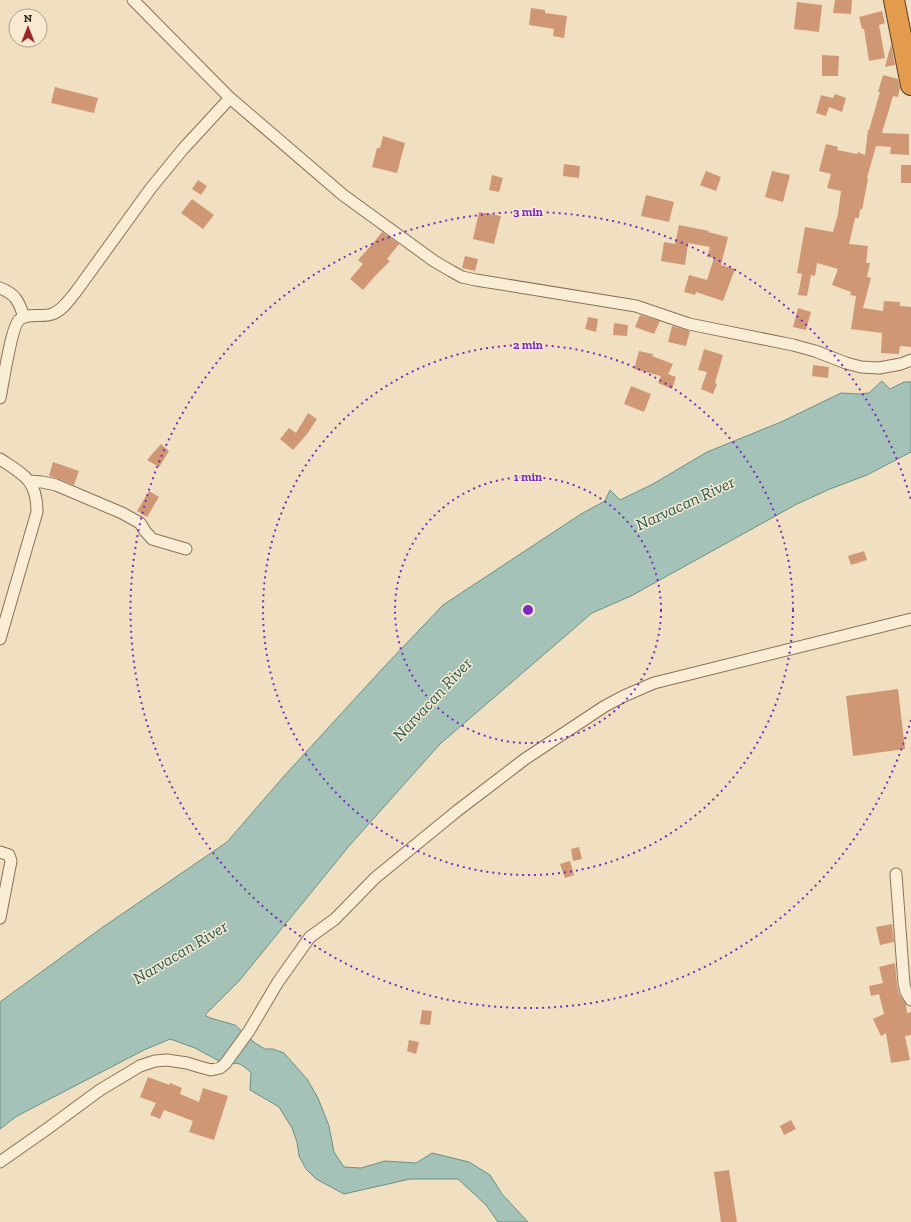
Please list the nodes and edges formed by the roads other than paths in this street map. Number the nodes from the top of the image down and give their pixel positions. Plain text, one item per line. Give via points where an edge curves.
1 (133, 0) edge
2 (894, 0) edge
3 (911, 85) edge
4 (230, 98) junction
5 (0, 288) edge
6 (24, 317) junction
7 (911, 360) edge
8 (0, 398) edge
9 (0, 459) edge
10 (30, 481) junction
11 (186, 549) dead end
12 (911, 619) edge
13 (0, 639) edge
14 (0, 852) edge
15 (896, 874) dead end
16 (0, 918) edge
17 (911, 1000) edge
18 (0, 1162) edge

1 - 4 street
2 - 3 highway
4 - 6 street via 151,188 64,305 51,314
4 - 7 street via 343,195 434,261 462,277 636,306 689,324 793,345 861,367 879,368
5 - 6 street via 13,295
6 - 8 street via 19,320 13,332
9 - 10 street
10 - 11 street via 56,485 122,513 140,522 152,539
10 - 13 street via 36,496 37,512
12 - 18 street via 654,684 605,706 525,759 457,810 375,878 335,919 310,937 248,1031 220,1068 211,1070 167,1060 140,1066 100,1090
14 - 16 street via 9,856 11,861
15 - 17 street via 904,984

